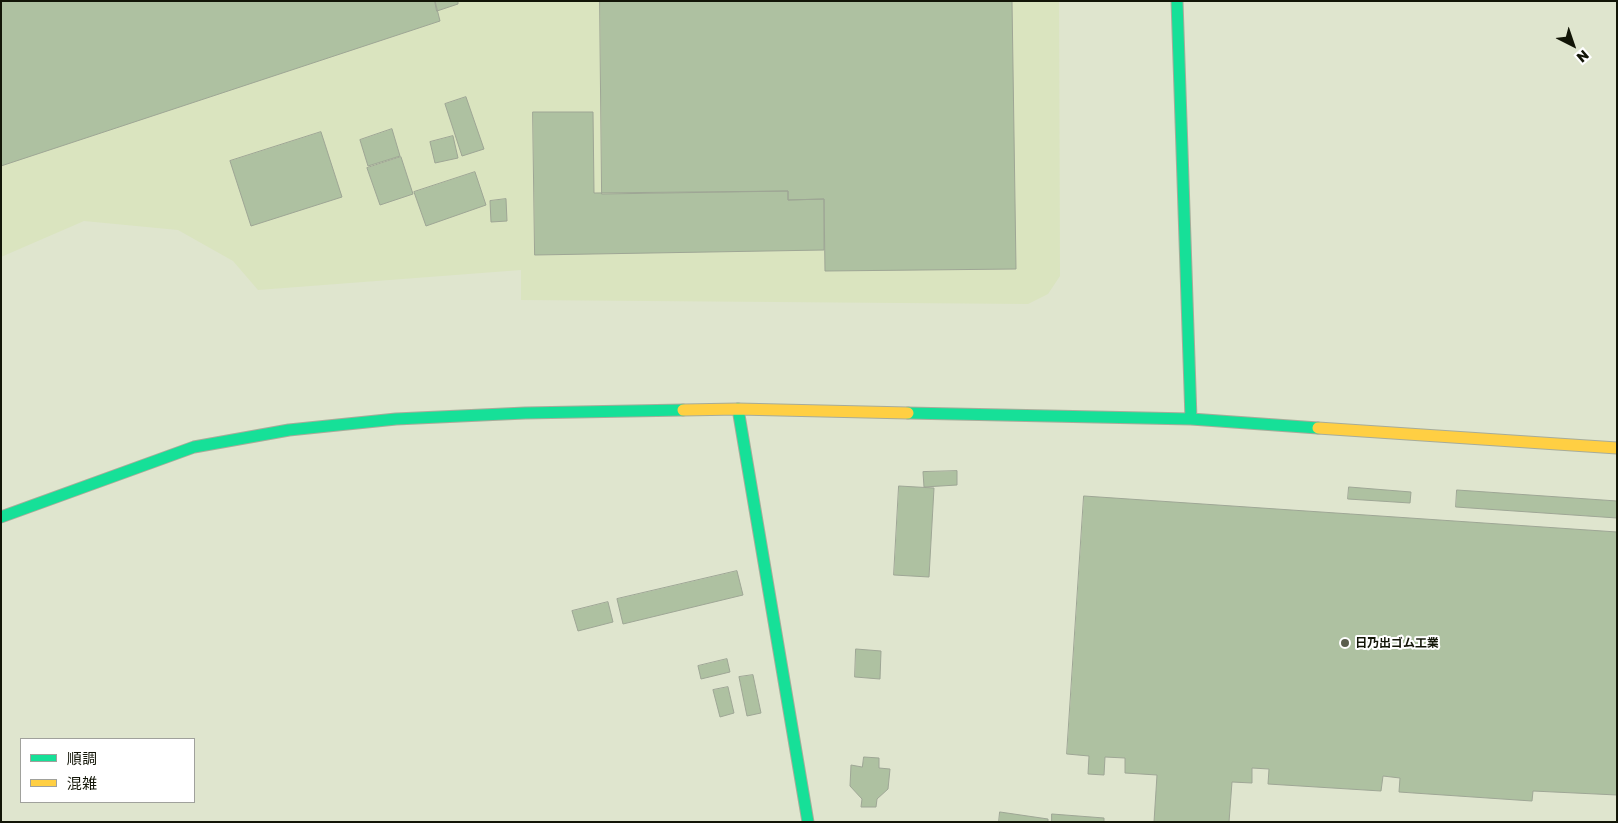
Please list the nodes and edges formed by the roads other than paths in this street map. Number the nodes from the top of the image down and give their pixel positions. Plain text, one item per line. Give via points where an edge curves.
1 (1177, 1) edge
2 (738, 409) junction
3 (1191, 419) junction
4 (1617, 448) edge
5 (1, 516) edge
6 (808, 822) edge

1 - 3 street
2 - 3 street
2 - 5 street via 396,419 289,430 194,447
2 - 6 street
3 - 4 street

